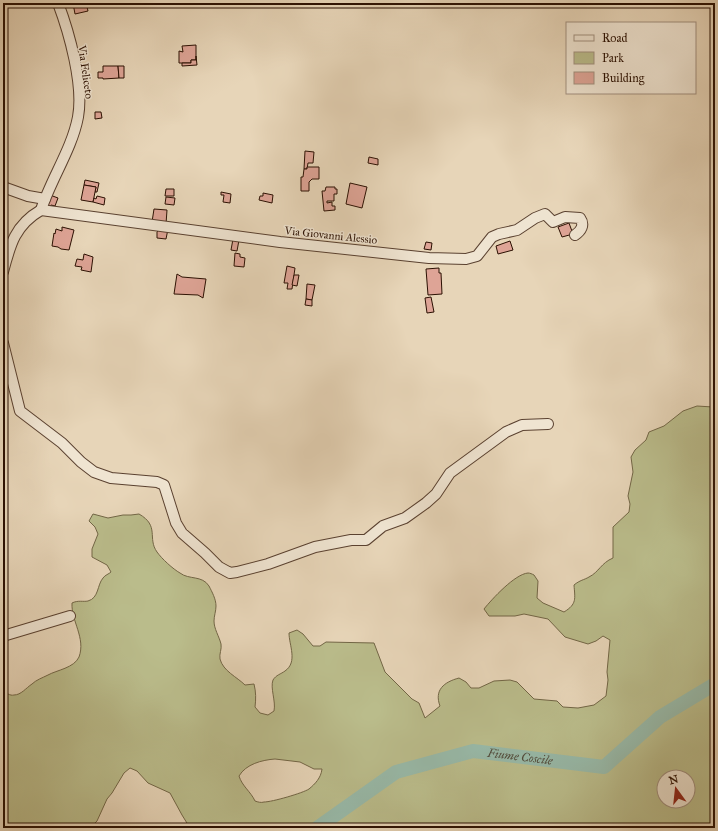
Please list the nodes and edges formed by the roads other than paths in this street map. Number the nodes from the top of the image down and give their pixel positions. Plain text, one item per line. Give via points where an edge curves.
1 (58, 3) edge
2 (3, 187) edge
3 (45, 199) junction
4 (41, 210) junction
5 (575, 234) dead end
6 (3, 272) edge
7 (3, 343) edge
8 (548, 424) dead end
9 (70, 616) dead end
10 (3, 636) edge

1 - 3 street, Via Feliceto via 75,64 79,109 70,144
2 - 3 street
3 - 4 street, Via Feliceto
4 - 5 street, Via Giovanni Alessio via 280,242 429,258 474,258 492,237 517,230 544,214 553,222 565,217 580,218 582,225
4 - 6 street via 30,217 16,233
7 - 8 street via 20,410 94,472 111,478 157,482 164,485 176,523 182,533 219,567 230,573 268,564 315,547 351,540 366,540 384,526 405,518 426,503 436,494 450,473 506,432 522,425
9 - 10 street

